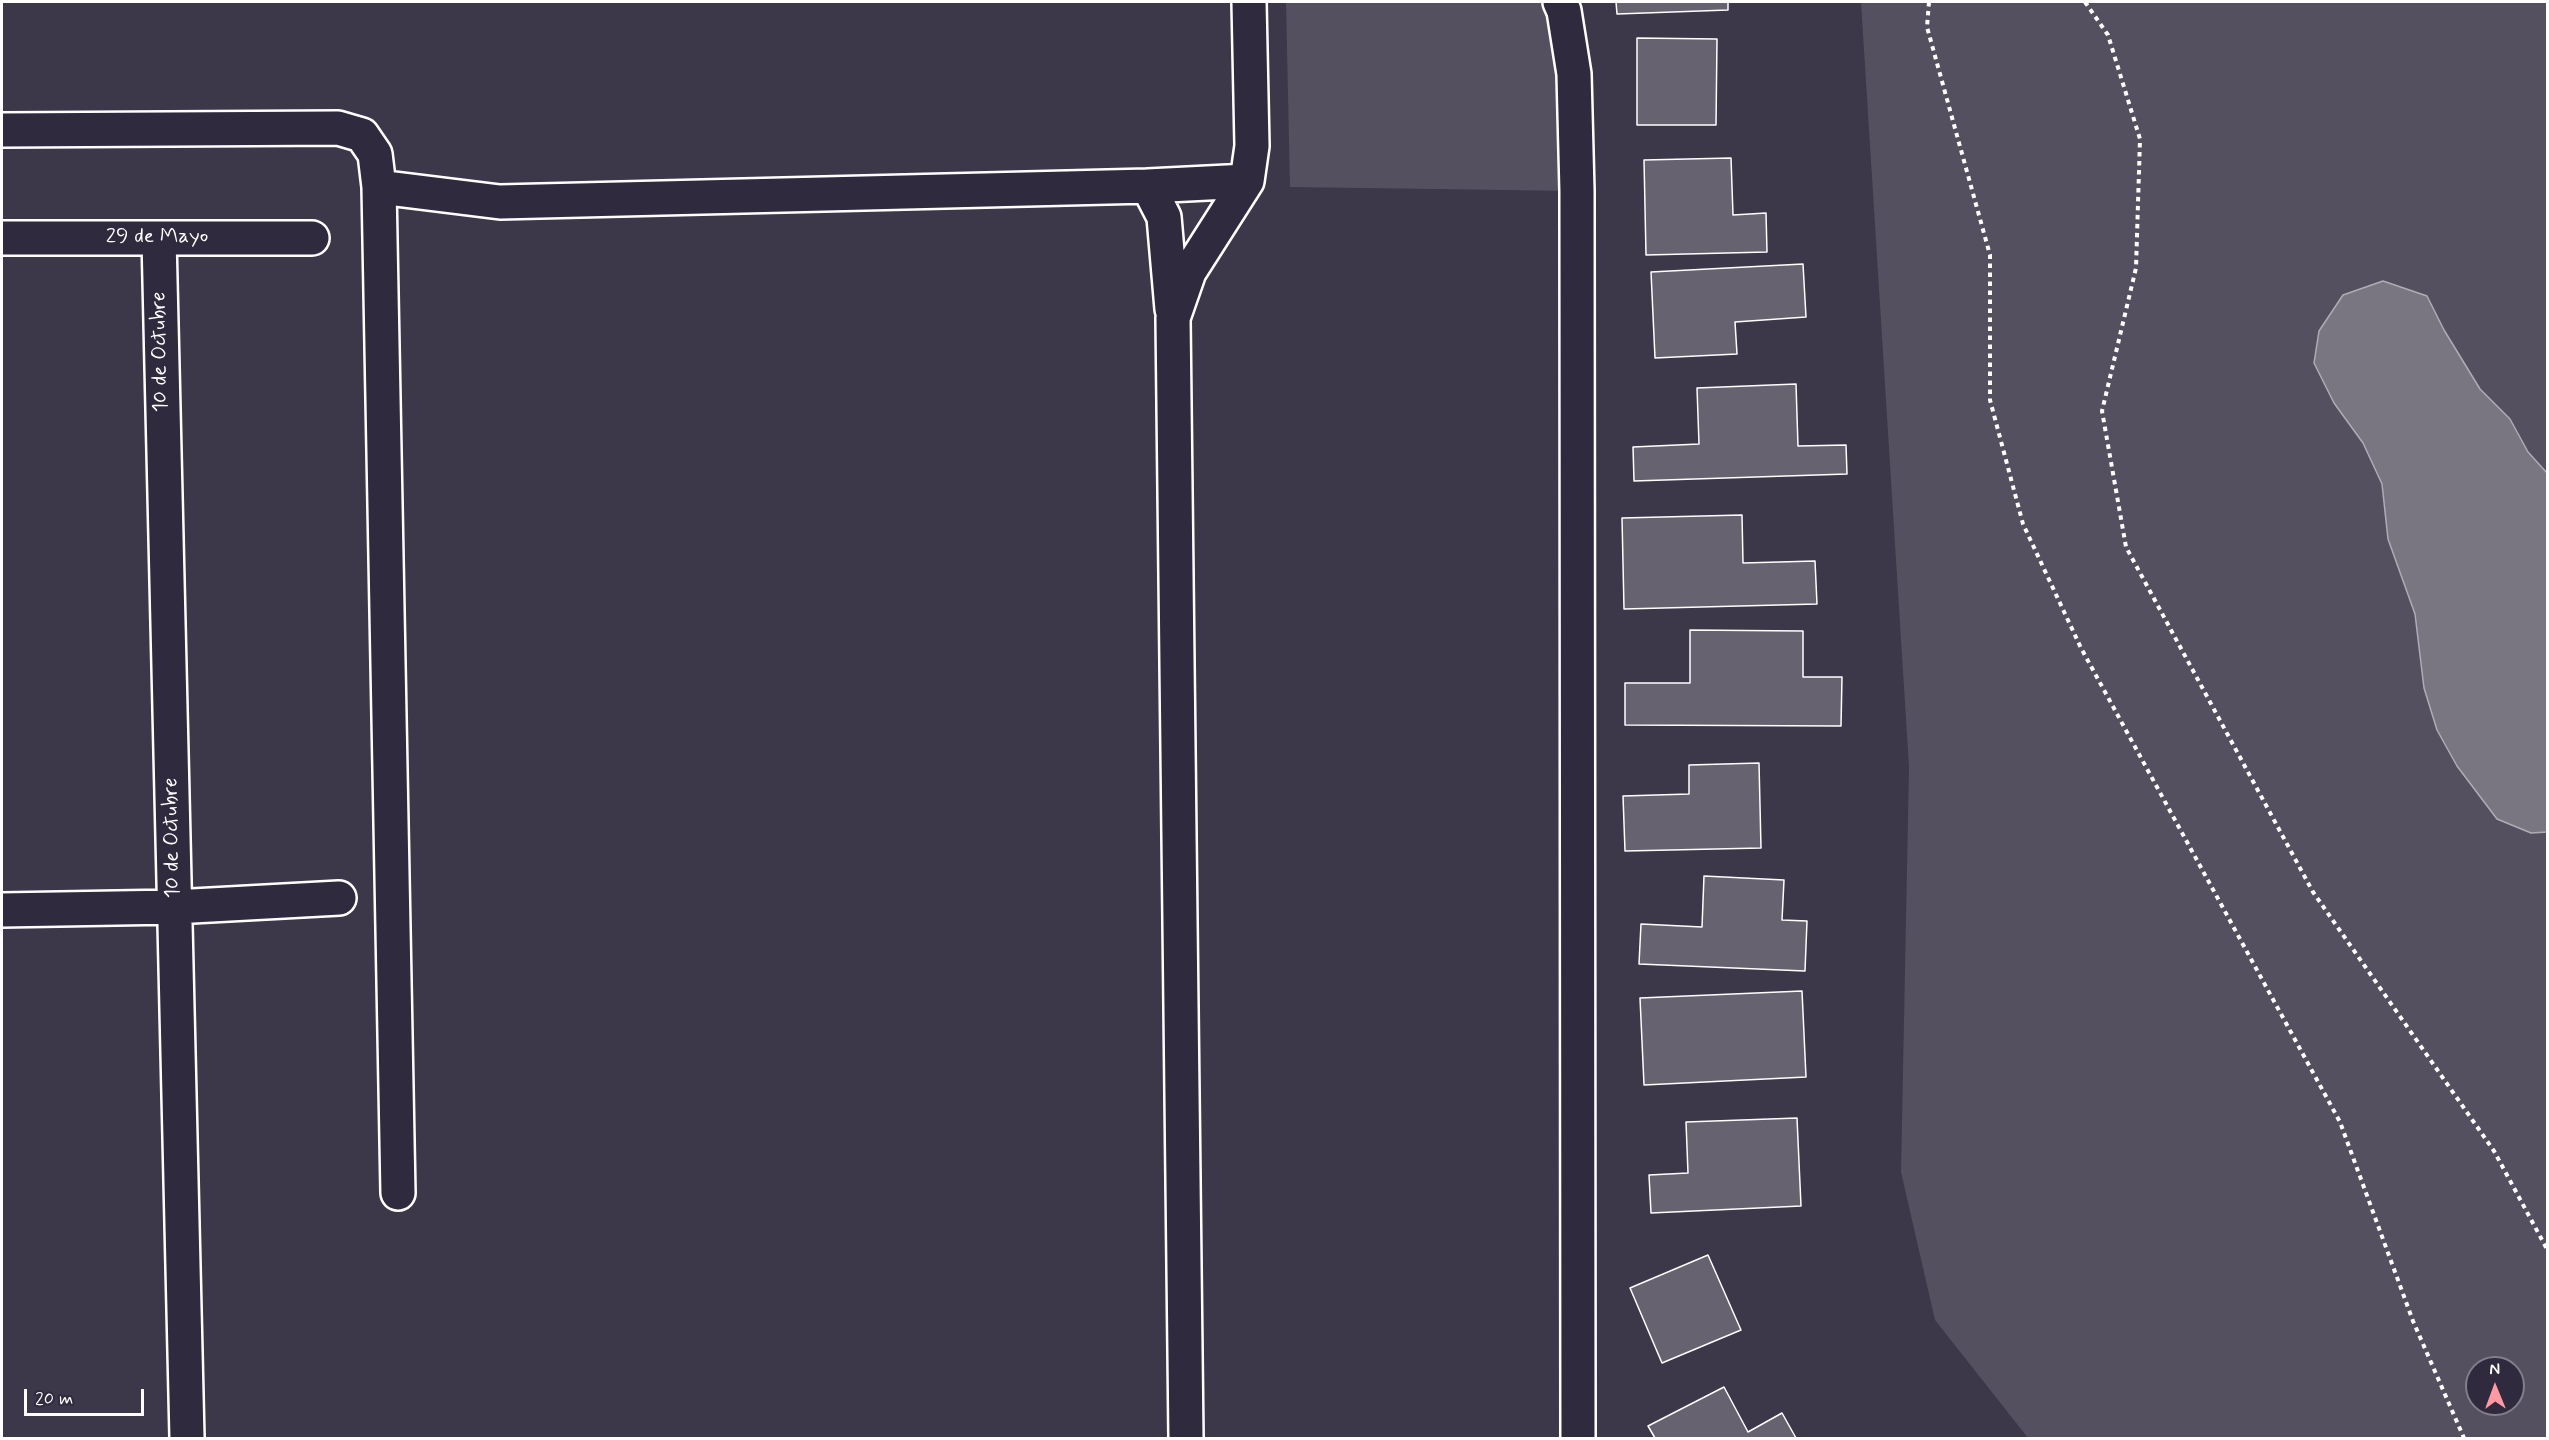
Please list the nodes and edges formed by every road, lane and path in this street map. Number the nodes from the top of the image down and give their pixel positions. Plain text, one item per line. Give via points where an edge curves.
1 (1249, 2) edge
2 (1560, 2) edge
3 (1929, 2) edge
4 (2085, 2) edge
5 (2, 130) edge
6 (1247, 181) junction
7 (1148, 186) junction
8 (379, 187) junction
9 (2, 238) edge
10 (159, 238) junction
11 (312, 238) dead end
12 (1173, 318) junction
13 (339, 898) dead end
14 (174, 907) junction
15 (2, 910) edge
16 (398, 1193) dead end
17 (2547, 1251) edge
18 (187, 1438) edge
19 (1186, 1438) edge
20 (1578, 1438) edge
21 (2464, 1438) edge

1 - 6 street via 1252,146
2 - 20 street via 1574,74 1577,191
3 - 21 path via 1928,27 1990,255 1990,400 2023,524 2081,648 2340,1122 2413,1320
4 - 17 path via 2108,35 2140,139 2136,268 2102,411 2126,547 2313,892 2494,1151
5 - 8 street via 338,128 362,135 375,154
6 - 7 street
6 - 12 street via 1190,272
7 - 8 street via 500,202
7 - 12 street via 1164,217
8 - 16 street
9 - 10 street, 29 de Mayo
10 - 11 street, 29 de Mayo
10 - 14 street, 10 de Octubre
12 - 19 street
13 - 14 street
14 - 15 street
14 - 18 street, 10 de Octubre

